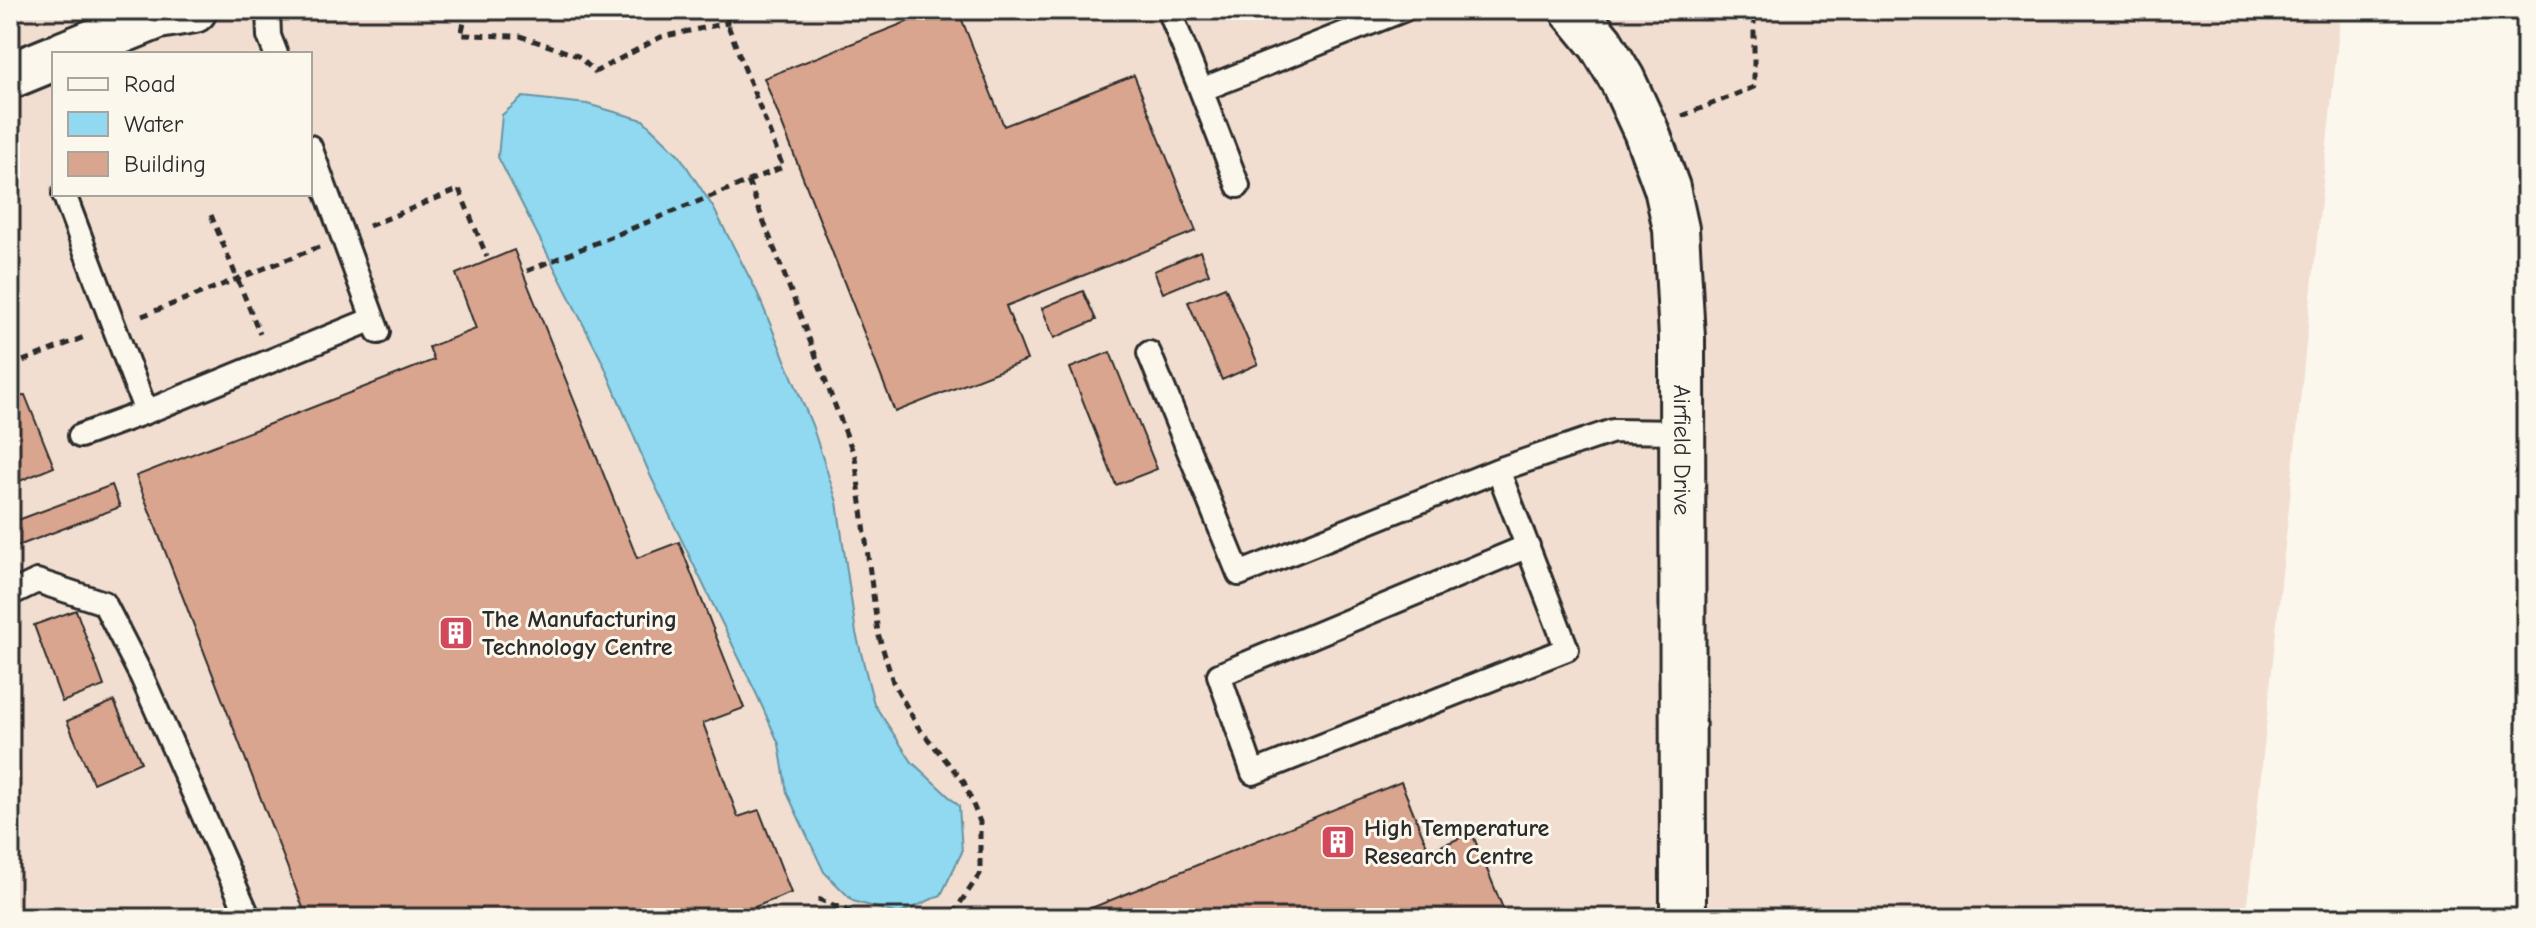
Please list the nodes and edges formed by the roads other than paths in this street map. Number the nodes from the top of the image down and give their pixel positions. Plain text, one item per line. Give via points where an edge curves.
1 (194, 10) edge
2 (268, 10) edge
3 (1169, 10) edge
4 (1403, 10) edge
5 (1573, 10) edge
6 (69, 52) edge
7 (275, 52) edge
8 (52, 59) edge
9 (10, 76) edge
10 (1201, 90) junction
11 (312, 152) edge
12 (1238, 186) dead end
13 (65, 196) edge
14 (1149, 353) dead end
15 (146, 412) junction
16 (1681, 432) junction
17 (80, 436) dead end
18 (1498, 470) junction
19 (1528, 546) junction
20 (10, 594) edge
21 (249, 918) edge
22 (1683, 918) edge

1 - 6 street via 158,16
2 - 7 lane
3 - 10 lane
4 - 10 lane
5 - 16 street, Airfield Drive via 1608,56 1646,131 1667,188 1676,229
8 - 9 street
10 - 12 lane
11 - 15 lane via 376,326 270,361
13 - 15 lane
14 - 18 lane via 1239,574
15 - 17 lane
16 - 18 lane via 1613,431
16 - 22 street, Airfield Drive
18 - 19 lane
19 - 19 lane via 1567,649 1253,773 1219,675
20 - 21 lane via 37,581 104,603

